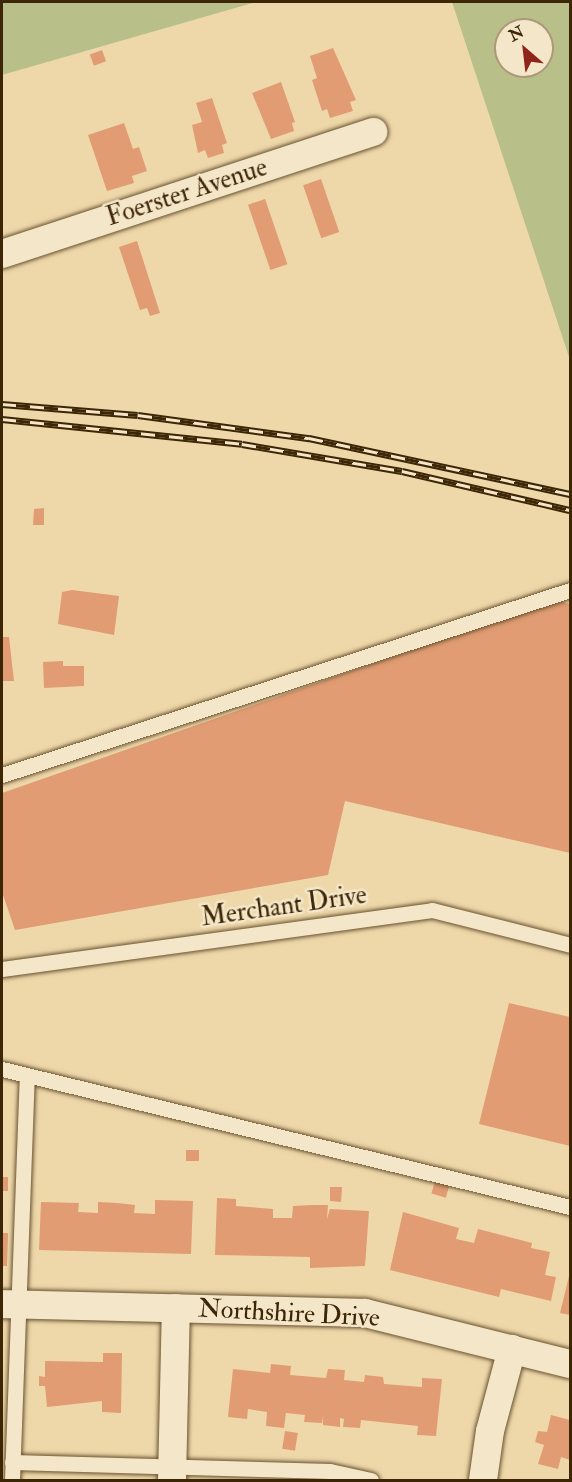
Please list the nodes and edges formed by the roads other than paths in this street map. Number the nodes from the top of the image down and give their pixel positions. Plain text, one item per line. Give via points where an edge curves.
1 (373, 132) dead end
2 (2, 254) edge
3 (570, 590) edge
4 (2, 775) edge
5 (570, 945) edge
6 (2, 969) edge
7 (2, 1070) edge
8 (27, 1077) junction
9 (570, 1207) edge
10 (11, 1304) edge
11 (176, 1308) junction
12 (512, 1349) junction
13 (570, 1364) edge
14 (12, 1462) junction
15 (172, 1474) edge
16 (330, 1476) edge
17 (12, 1480) edge
18 (371, 1480) edge
19 (483, 1480) edge

1 - 2 street, Foerster Avenue
3 - 4 lane
5 - 6 lane, Merchant Drive via 432,910
7 - 8 lane
8 - 9 lane
8 - 10 lane
10 - 11 street, Northshire Drive
10 - 14 lane
11 - 12 street, Northshire Drive via 365,1313
11 - 15 street
12 - 13 street, Northshire Drive
12 - 19 street via 490,1431
14 - 15 lane
14 - 17 lane
15 - 16 lane
16 - 18 lane

